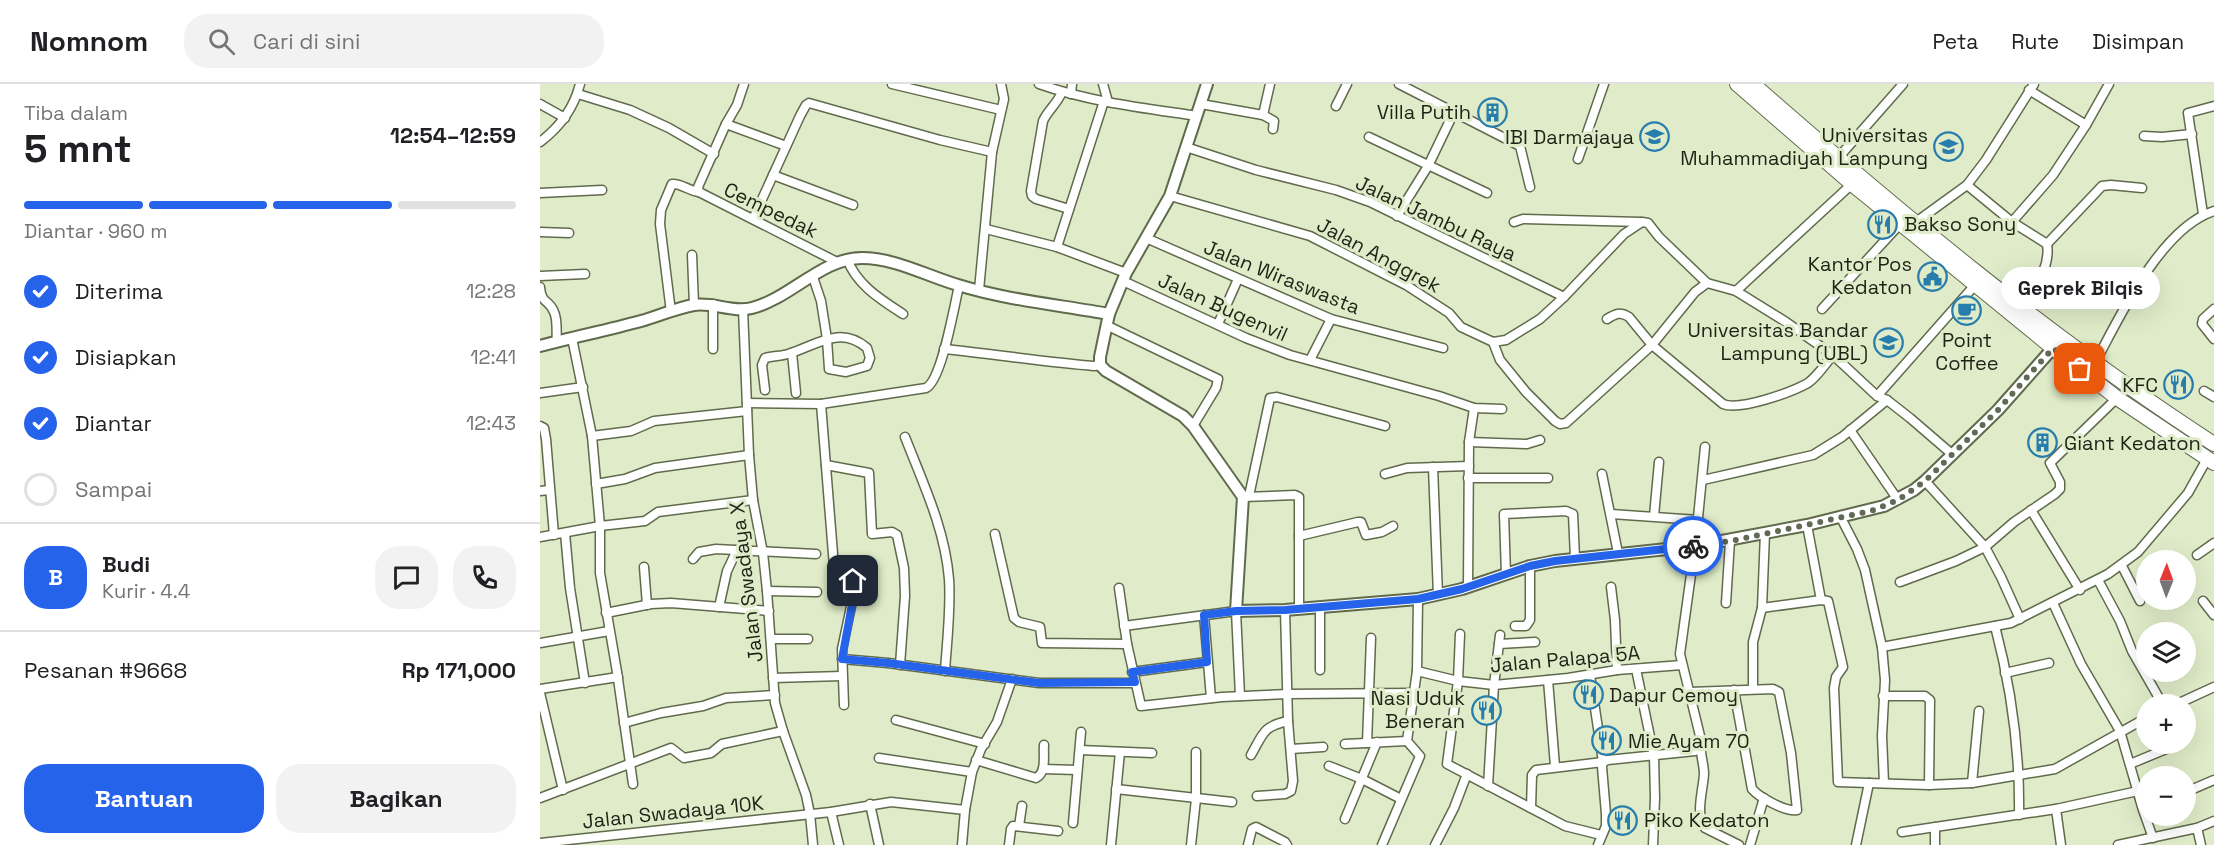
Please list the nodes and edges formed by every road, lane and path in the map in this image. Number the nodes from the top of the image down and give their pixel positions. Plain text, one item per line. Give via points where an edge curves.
1 (580, 84) edge
2 (744, 84) edge
3 (892, 84) edge
4 (1001, 84) edge
5 (1039, 84) edge
6 (1072, 84) edge
7 (1103, 84) edge
8 (1207, 84) edge
9 (1270, 84) edge
10 (1347, 84) edge
11 (1399, 84) edge
12 (1604, 84) edge
13 (1737, 84) edge
14 (1753, 84) edge
15 (1903, 84) edge
16 (2109, 84) edge
17 (2032, 87) edge
18 (1066, 93) junction
19 (578, 94) junction
20 (1761, 98) junction
21 (1106, 102) junction
22 (540, 104) edge
23 (1201, 104) junction
24 (1336, 106) dead end
25 (2214, 106) edge
26 (1001, 110) junction
27 (1454, 112) junction
28 (1263, 115) junction
29 (1197, 116) junction
30 (565, 118) junction
31 (726, 124) junction
32 (2086, 125) junction
33 (1273, 129) dead end
34 (2192, 134) junction
35 (2144, 136) dead end
36 (1369, 137) dead end
37 (540, 142) edge
38 (786, 146) junction
39 (1186, 147) junction
40 (992, 152) junction
41 (714, 154) junction
42 (1838, 158) junction
43 (1578, 159) dead end
44 (1428, 166) junction
45 (773, 175) junction
46 (1852, 184) junction
47 (1967, 185) junction
48 (1530, 187) dead end
49 (2142, 188) dead end
50 (602, 190) dead end
51 (699, 192) junction
52 (540, 193) edge
53 (1487, 193) dead end
54 (1170, 196) junction
55 (853, 205) dead end
56 (1069, 209) junction
57 (2214, 211) edge
58 (2203, 214) junction
59 (1398, 216) junction
60 (753, 219) junction
61 (1514, 222) dead end
62 (1642, 222) junction
63 (1916, 222) junction
64 (2012, 222) junction
65 (1900, 224) junction
66 (986, 229) junction
67 (540, 232) edge
68 (569, 233) dead end
69 (1146, 238) junction
70 (2047, 244) junction
71 (1057, 247) junction
72 (692, 255) dead end
73 (842, 260) junction
74 (585, 274) dead end
75 (540, 276) edge
76 (813, 277) junction
77 (1125, 277) junction
78 (1238, 279) junction
79 (1707, 283) junction
80 (1975, 285) junction
81 (959, 286) junction
82 (540, 287) edge
83 (979, 290) junction
84 (1736, 291) junction
85 (1564, 297) junction
86 (713, 304) junction
87 (694, 305) junction
88 (2022, 308) junction
89 (743, 309) junction
90 (1822, 309) dead end
91 (2214, 309) edge
92 (671, 312) junction
93 (903, 314) dead end
94 (1109, 314) junction
95 (1331, 319) junction
96 (1606, 320) dead end
97 (1218, 324) junction
98 (1108, 326) junction
99 (572, 338) junction
100 (827, 339) junction
101 (2214, 339) edge
102 (556, 342) junction
103 (1493, 342) junction
104 (1652, 345) junction
105 (540, 346) edge
106 (944, 348) junction
107 (1443, 348) dead end
108 (2053, 348) junction
109 (712, 349) dead end
110 (792, 353) junction
111 (1833, 355) junction
112 (1310, 360) junction
113 (2095, 363) junction
114 (1100, 365) junction
115 (583, 387) junction
116 (765, 390) dead end
117 (2204, 391) dead end
118 (540, 393) edge
119 (796, 393) dead end
120 (1877, 396) junction
121 (2214, 397) edge
122 (2116, 398) junction
123 (1887, 400) junction
124 (821, 404) junction
125 (747, 407) junction
126 (1474, 408) junction
127 (1502, 409) dead end
128 (540, 426) edge
129 (1193, 426) junction
130 (1385, 426) dead end
131 (1850, 430) junction
132 (592, 436) junction
133 (905, 438) dead end
134 (1540, 440) dead end
135 (1469, 441) junction
136 (2214, 444) edge
137 (1706, 447) dead end
138 (749, 455) junction
139 (1953, 455) junction
140 (2211, 461) edge
141 (1659, 462) dead end
142 (826, 465) junction
143 (1469, 466) junction
144 (1433, 467) junction
145 (1385, 474) dead end
146 (1602, 474) dead end
147 (1468, 478) junction
148 (1548, 478) dead end
149 (1703, 480) junction
150 (1925, 481) junction
151 (596, 483) junction
152 (545, 491) edge
153 (1246, 496) junction
154 (753, 500) junction
155 (1898, 500) junction
156 (2031, 510) junction
157 (1611, 514) junction
158 (1654, 516) junction
159 (1840, 516) junction
160 (1698, 520) junction
161 (1807, 525) junction
162 (600, 526) junction
163 (1393, 526) dead end
164 (565, 533) junction
165 (1765, 533) junction
166 (995, 534) dead end
167 (554, 535) junction
168 (1299, 536) junction
169 (540, 537) edge
170 (1731, 541) junction
171 (2214, 543) edge
172 (1695, 546) junction
173 (1985, 547) junction
174 (737, 550) junction
175 (763, 553) junction
176 (1618, 553) junction
177 (816, 554) dead end
178 (2197, 555) dead end
179 (1575, 558) junction
180 (693, 559) dead end
181 (1530, 566) junction
182 (2122, 566) junction
183 (644, 567) dead end
184 (1506, 575) junction
185 (2098, 580) junction
186 (1900, 582) dead end
187 (1468, 587) junction
188 (1611, 587) dead end
189 (1119, 588) dead end
190 (2080, 590) junction
191 (767, 591) junction
192 (818, 592) dead end
193 (2136, 593) edge
194 (1438, 595) junction
195 (1418, 599) junction
196 (1821, 600) junction
197 (2203, 601) dead end
198 (1726, 603) dead end
199 (2053, 603) junction
200 (647, 605) junction
201 (719, 607) junction
202 (1320, 607) junction
203 (1299, 608) junction
204 (1762, 608) junction
205 (1285, 610) junction
206 (769, 611) junction
207 (1236, 611) junction
208 (606, 613) junction
209 (1204, 615) junction
210 (2214, 615) edge
211 (2020, 619) junction
212 (1124, 626) junction
213 (1515, 626) dead end
214 (1995, 626) junction
215 (609, 631) junction
216 (1460, 634) dead end
217 (578, 636) junction
218 (772, 639) junction
219 (808, 639) dead end
220 (1371, 639) dead end
221 (1535, 642) dead end
222 (540, 643) edge
223 (1127, 644) junction
224 (1882, 647) junction
225 (842, 659) junction
226 (1207, 662) junction
227 (2049, 663) dead end
228 (900, 664) junction
229 (1682, 665) junction
230 (1636, 669) junction
231 (1320, 670) dead end
232 (1617, 670) junction
233 (945, 671) junction
234 (1417, 671) junction
235 (1132, 672) junction
236 (2005, 673) junction
237 (1590, 675) junction
238 (842, 676) junction
239 (618, 677) junction
240 (773, 678) junction
241 (1012, 679) junction
242 (1548, 680) junction
243 (1458, 681) junction
244 (1135, 682) junction
245 (585, 683) junction
246 (1494, 685) junction
247 (2214, 687) edge
248 (1753, 689) junction
249 (1734, 690) junction
250 (540, 691) edge
251 (1368, 693) junction
252 (1413, 693) junction
253 (1690, 693) junction
254 (1288, 694) junction
255 (2157, 694) edge
256 (775, 695) junction
257 (2196, 695) edge
258 (1240, 696) junction
259 (1883, 696) junction
260 (1211, 698) junction
261 (844, 705) dead end
262 (1979, 711) dead end
263 (896, 720) dead end
264 (1288, 721) junction
265 (624, 723) junction
266 (2136, 723) edge
267 (783, 731) junction
268 (2120, 731) junction
269 (1081, 732) dead end
270 (1407, 741) junction
271 (1377, 742) junction
272 (1367, 743) junction
273 (985, 744) junction
274 (1345, 744) dead end
275 (1044, 745) dead end
276 (1323, 747) dead end
277 (1699, 748) junction
278 (1291, 749) junction
279 (1080, 750) junction
280 (1120, 752) junction
281 (1196, 752) dead end
282 (1152, 753) dead end
283 (2154, 754) edge
284 (1251, 755) dead end
285 (1654, 756) junction
286 (879, 758) dead end
287 (976, 760) junction
288 (1603, 762) junction
289 (629, 763) junction
290 (2130, 764) junction
291 (1329, 766) dead end
292 (1555, 766) junction
293 (1043, 769) junction
294 (1077, 770) junction
295 (972, 772) junction
296 (1467, 774) junction
297 (2019, 774) junction
298 (1362, 779) junction
299 (2214, 780) edge
300 (1869, 783) junction
301 (1884, 783) junction
302 (1972, 783) junction
303 (633, 784) dead end
304 (2136, 784) edge
305 (1929, 785) junction
306 (1488, 786) junction
307 (2196, 788) edge
308 (1116, 789) junction
309 (563, 790) junction
310 (2136, 791) edge
311 (1257, 796) dead end
312 (540, 798) edge
313 (1764, 798) junction
314 (1196, 799) junction
315 (1401, 799) junction
316 (1232, 802) dead end
317 (870, 804) junction
318 (1022, 806) dead end
319 (1531, 808) junction
320 (2056, 809) junction
321 (965, 810) junction
322 (831, 812) junction
323 (810, 814) junction
324 (2019, 814) junction
325 (1345, 819) dead end
326 (2214, 821) edge
327 (1073, 823) dead end
328 (1019, 826) junction
329 (2150, 826) edge
330 (1935, 827) junction
331 (2198, 828) junction
332 (1058, 831) dead end
333 (1902, 832) dead end
334 (621, 834) junction
335 (1601, 835) junction
336 (2153, 838) junction
337 (1721, 841) edge
338 (540, 843) edge
339 (621, 845) edge
340 (813, 845) edge
341 (839, 845) edge
342 (879, 845) edge
343 (962, 845) edge
344 (1008, 845) edge
345 (1112, 845) edge
346 (1191, 845) edge
347 (1248, 845) edge
348 (1287, 845) edge
349 (1382, 845) edge
350 (1435, 845) edge
351 (1598, 845) edge
352 (1653, 845) edge
353 (1739, 845) edge
354 (1750, 845) edge
355 (1856, 845) edge
356 (1935, 845) edge
357 (2061, 845) edge
358 (2118, 845) edge
359 (2201, 845) edge

1 - 19 street
2 - 31 street, Cempedak
3 - 26 street
4 - 26 street
5 - 18 street
6 - 18 street
7 - 21 street
8 - 23 street
9 - 28 street
10 - 24 street
11 - 27 street
12 - 43 street
13 - 20 highway
14 - 20 highway
15 - 42 street
16 - 32 street
17 - 32 street
17 - 47 street
18 - 21 street
18 - 56 street via 1043,121 1031,190 1036,199
19 - 30 street
19 - 41 street via 630,110
20 - 42 highway
20 - 46 highway
21 - 29 street
21 - 56 street
22 - 30 street
23 - 28 street
23 - 29 street
25 - 34 street via 2188,113
26 - 40 street
27 - 44 street
27 - 48 street via 1520,146
28 - 33 street via 1274,121
29 - 39 street
30 - 37 street
31 - 38 street
31 - 41 street, Cempedak
32 - 64 street via 2053,175
34 - 35 street
34 - 58 street
36 - 44 street
38 - 40 street via 804,107 813,103
38 - 45 street
39 - 54 street
39 - 59 street, Jalan Jambu Raya via 1336,190
40 - 66 street
41 - 51 street, Cempedak
42 - 63 highway
44 - 53 street
44 - 59 street
45 - 55 street
45 - 60 street
46 - 65 highway
46 - 84 street
47 - 63 street
47 - 64 street
49 - 70 street via 2102,186
50 - 52 street
51 - 60 street, Cempedak
51 - 92 street via 672,184 661,210
54 - 69 street
54 - 103 street, Jalan Anggrek via 1328,243 1406,285 1449,313 1461,327
56 - 71 street
57 - 58 street
58 - 113 street via 2181,231 2141,279
59 - 85 street, Jalan Jambu Raya
60 - 73 street, Cempedak
61 - 62 street
62 - 79 street via 1650,225
62 - 85 street via 1624,234
63 - 88 highway
64 - 70 street
65 - 80 highway
65 - 90 street
66 - 71 street, Jalan Bugenvil
66 - 83 street
67 - 68 street
69 - 77 street
69 - 78 street, Jalan Wiraswasta
70 - 88 street via 2048,261
71 - 77 street, Jalan Bugenvil
72 - 87 street
73 - 76 street
73 - 81 street via 872,258
73 - 93 street via 870,292
74 - 75 street
76 - 89 street via 778,298
76 - 100 street
77 - 94 street
77 - 97 street, Jalan Bugenvil
78 - 95 street, Jalan Wiraswasta
78 - 97 street
79 - 84 street
79 - 104 street via 1695,292
80 - 108 highway
80 - 120 street
81 - 83 street
81 - 106 street
82 - 102 street via 541,298 555,313
83 - 94 street
84 - 111 street
85 - 103 street via 1540,319 1506,340
86 - 87 street
86 - 89 street
86 - 109 street
87 - 92 street
88 - 113 highway
89 - 125 street, Jalan Swadaya X
91 - 101 street via 2202,324
92 - 99 street
94 - 98 street
95 - 107 street, Jalan Wiraswasta
95 - 112 street
96 - 104 street via 1616,313 1624,314
97 - 112 street, Jalan Bugenvil
98 - 114 street
98 - 129 street via 1218,379
99 - 102 street
99 - 115 street
100 - 100 street via 828,369 846,372 867,366 870,355 860,342 850,337
100 - 110 street
102 - 105 street
103 - 104 street via 1500,360 1526,392 1560,424 1566,423
104 - 111 street via 1731,407 1803,385
106 - 114 street via 1038,362
106 - 124 street via 931,386
108 - 122 highway
108 - 139 street
110 - 116 street via 764,360
110 - 119 street
111 - 120 street
112 - 126 street, Jalan Bugenvil
113 - 136 highway
114 - 129 street via 1177,411
115 - 118 street
115 - 132 street
117 - 121 street
120 - 123 street
122 - 140 highway
122 - 156 street via 2050,463 2060,489
123 - 131 street
123 - 139 street
124 - 125 street
124 - 142 street
125 - 132 street via 654,421 631,431
125 - 138 street, Jalan Swadaya X
126 - 127 street, Jalan Bugenvil
126 - 135 street
128 - 152 street via 544,428
129 - 153 street
130 - 153 street via 1270,398
131 - 149 street via 1807,457
131 - 155 street
132 - 151 street
133 - 233 street via 940,531 946,561 949,579
134 - 135 street via 1527,444
135 - 143 street
137 - 149 street
138 - 151 street via 655,468 625,479
138 - 154 street, Jalan Swadaya X
139 - 150 street
140 - 182 street via 2138,552
141 - 158 street
142 - 225 street via 835,579 856,583
142 - 228 street via 869,473 872,534 897,535 905,596
143 - 144 street
143 - 147 street
144 - 145 street
144 - 194 street
146 - 157 street
147 - 148 street
147 - 187 street
149 - 160 street
150 - 155 street
150 - 173 street
151 - 162 street
152 - 167 street
153 - 168 street via 1297,495
153 - 207 street
154 - 162 street via 657,512 647,521
154 - 175 street, Jalan Swadaya X
155 - 159 street via 1871,511
156 - 173 street
156 - 190 street
157 - 158 street
157 - 176 street
158 - 160 street
159 - 161 street
159 - 224 street via 1865,570
160 - 172 street
161 - 165 street
161 - 196 street
162 - 164 street
162 - 208 street via 600,573
163 - 168 street via 1366,535 1358,522
164 - 167 street
164 - 217 street
165 - 170 street
165 - 204 street
166 - 223 street via 1014,618 1040,627 1042,643
167 - 169 street
168 - 203 street
170 - 172 street
170 - 198 street
171 - 178 street
172 - 176 street
172 - 229 street via 1680,654
173 - 186 street
173 - 211 street
174 - 175 street
174 - 180 street via 702,551
174 - 201 street via 727,571
175 - 177 street
175 - 191 street, Jalan Swadaya X
176 - 179 street
179 - 181 street
179 - 184 street via 1573,514 1504,514
181 - 184 street
181 - 213 street via 1530,620 1526,626
182 - 185 street
182 - 193 street
183 - 200 street
184 - 187 street
185 - 190 street
185 - 255 street
187 - 194 street
188 - 232 street
189 - 212 street
190 - 199 street
191 - 192 street
191 - 206 street, Jalan Swadaya X
194 - 195 street
195 - 202 street
195 - 234 street
196 - 204 street
196 - 300 street via 1830,605 1843,667 1834,688 1838,782
197 - 210 street
199 - 211 street
199 - 268 street via 2081,664
200 - 201 street
200 - 208 street
201 - 206 street
202 - 203 street
202 - 231 street
203 - 205 street
204 - 248 street via 1753,642
205 - 207 street
205 - 254 street
206 - 218 street, Jalan Swadaya X
207 - 209 street
207 - 258 street
208 - 215 street
209 - 212 street
209 - 226 street
211 - 214 street
212 - 223 street
214 - 224 street
214 - 236 street
215 - 217 street
215 - 239 street
216 - 243 street
217 - 222 street
217 - 245 street
218 - 219 street
218 - 240 street, Jalan Swadaya X
220 - 251 street
221 - 246 street via 1500,640
223 - 235 street
224 - 259 street
225 - 228 street
225 - 238 street
226 - 235 street
226 - 260 street
227 - 236 street
228 - 233 street
229 - 230 street, Jalan Palapa 5A
229 - 253 street
230 - 232 street, Jalan Palapa 5A
230 - 285 street
232 - 237 street, Jalan Palapa 5A
233 - 241 street
234 - 243 street, Jalan Palapa 5A
234 - 252 street
235 - 244 street
236 - 297 street
237 - 242 street, Jalan Palapa 5A
237 - 288 street
238 - 240 street
238 - 261 street
239 - 245 street
239 - 265 street
240 - 256 street, Jalan Swadaya X
241 - 244 street via 1039,683
241 - 273 street
242 - 246 street, Jalan Palapa 5A
242 - 292 street
243 - 246 street, Jalan Palapa 5A
243 - 296 street via 1447,764
244 - 260 street via 1141,706
245 - 250 street
246 - 306 street
247 - 257 street
248 - 249 street
248 - 313 street via 1773,689 1780,695 1798,809 1792,811
249 - 253 street
249 - 313 street via 1752,789
250 - 309 street
251 - 252 street
251 - 254 street
251 - 272 street
252 - 270 street
253 - 277 street via 1701,740
254 - 258 street
254 - 264 street
256 - 265 street via 726,698
256 - 267 street, Jalan Swadaya X
258 - 260 street
259 - 301 street
259 - 305 street via 1926,696 1930,700
262 - 302 street
263 - 273 street
264 - 278 street
264 - 284 street via 1266,729
265 - 289 street
266 - 268 street
267 - 289 street via 722,744 711,753 684,758 671,748
267 - 323 street, Jalan Swadaya X
268 - 290 street
268 - 297 street via 2055,769
269 - 279 street
270 - 271 street
270 - 315 street via 1420,756
271 - 272 street
271 - 298 street
272 - 274 street
273 - 287 street
275 - 293 street
276 - 278 street
277 - 285 street
277 - 337 street via 1704,772 1700,816 1705,828
278 - 311 street via 1291,791
279 - 280 street
279 - 294 street
280 - 282 street
280 - 308 street
281 - 314 street
283 - 290 street
285 - 288 street
285 - 352 street
286 - 295 street
287 - 293 street via 1032,778 1041,775
287 - 295 street
288 - 292 street
288 - 335 street via 1606,826
289 - 303 street
289 - 309 street
290 - 304 street
291 - 298 street
292 - 319 street via 1533,772
293 - 294 street
294 - 327 street
295 - 321 street
296 - 306 street
296 - 350 street
297 - 302 street
297 - 324 street
298 - 315 street
298 - 325 street
299 - 307 street
300 - 301 street
300 - 355 street
301 - 305 street
302 - 305 street
306 - 319 street
308 - 314 street
308 - 345 street
309 - 312 street
310 - 320 street
313 - 354 street
314 - 316 street
314 - 346 street
315 - 349 street
317 - 321 street, Jalan Swadaya 10K via 891,802
317 - 322 street, Jalan Swadaya 10K
317 - 342 street
318 - 328 street
319 - 335 street via 1564,826
320 - 324 street
320 - 357 street
321 - 343 street
322 - 323 street, Jalan Swadaya 10K
322 - 341 street
323 - 334 street, Jalan Swadaya 10K
323 - 340 street, Jalan Swadaya X
324 - 330 street
326 - 331 street
328 - 332 street
328 - 344 street via 1011,829
329 - 336 street
330 - 333 street
330 - 356 street
331 - 336 street
331 - 359 street
334 - 338 street, Jalan Swadaya 10K
334 - 339 street
335 - 351 street
336 - 358 street
337 - 353 street
347 - 348 street via 1256,827

